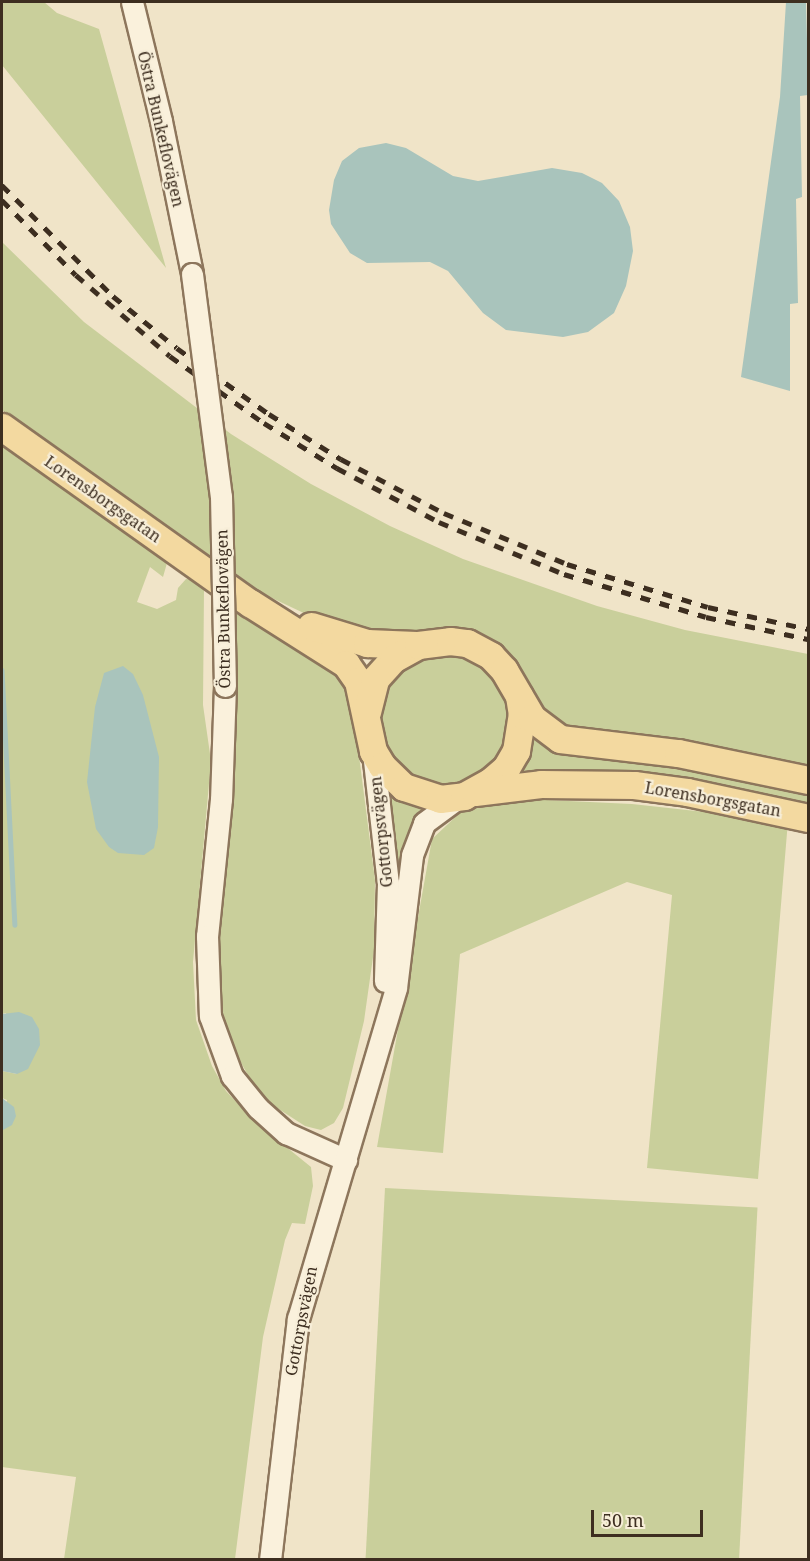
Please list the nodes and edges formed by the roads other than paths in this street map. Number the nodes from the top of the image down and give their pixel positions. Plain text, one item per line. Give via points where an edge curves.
1 (132, 2) edge
2 (2, 427) edge
3 (204, 571) junction
4 (418, 645) junction
5 (519, 696) junction
6 (366, 720) junction
7 (373, 751) junction
8 (808, 780) edge
9 (469, 794) junction
10 (808, 818) edge
11 (368, 1091) junction
12 (346, 1160) junction
13 (270, 1560) edge

1 - 12 street, Östra Bunkeflovägen, bridge via 192,273 221,496 225,686 221,799 207,936 207,991 212,1025 232,1076 258,1108 286,1133
2 - 3 main road, Lorensborgsgatan
3 - 4 main road, Lorensborgsgatan via 317,629 367,643
3 - 6 main road, Lorensborgsgatan via 346,664 358,681
4 - 5 main road, Lorensborgsgatan via 450,641 481,649 504,670
4 - 6 main road, Lorensborgsgatan via 393,659 375,679
5 - 8 main road, Lorensborgsgatan via 532,718 560,739 678,753
5 - 9 main road, Lorensborgsgatan via 522,715 516,751 506,768
6 - 7 main road, Lorensborgsgatan
7 - 9 main road, Lorensborgsgatan via 393,778 412,791 440,799
7 - 11 street, Gottorpsvägen via 388,883 388,932 380,1020
9 - 10 main road, Lorensborgsgatan via 541,784 634,785
9 - 11 street, Gottorpsvägen via 435,811 417,837 396,988
11 - 12 street, Gottorpsvägen
12 - 13 street, Gottorpsvägen via 298,1319

